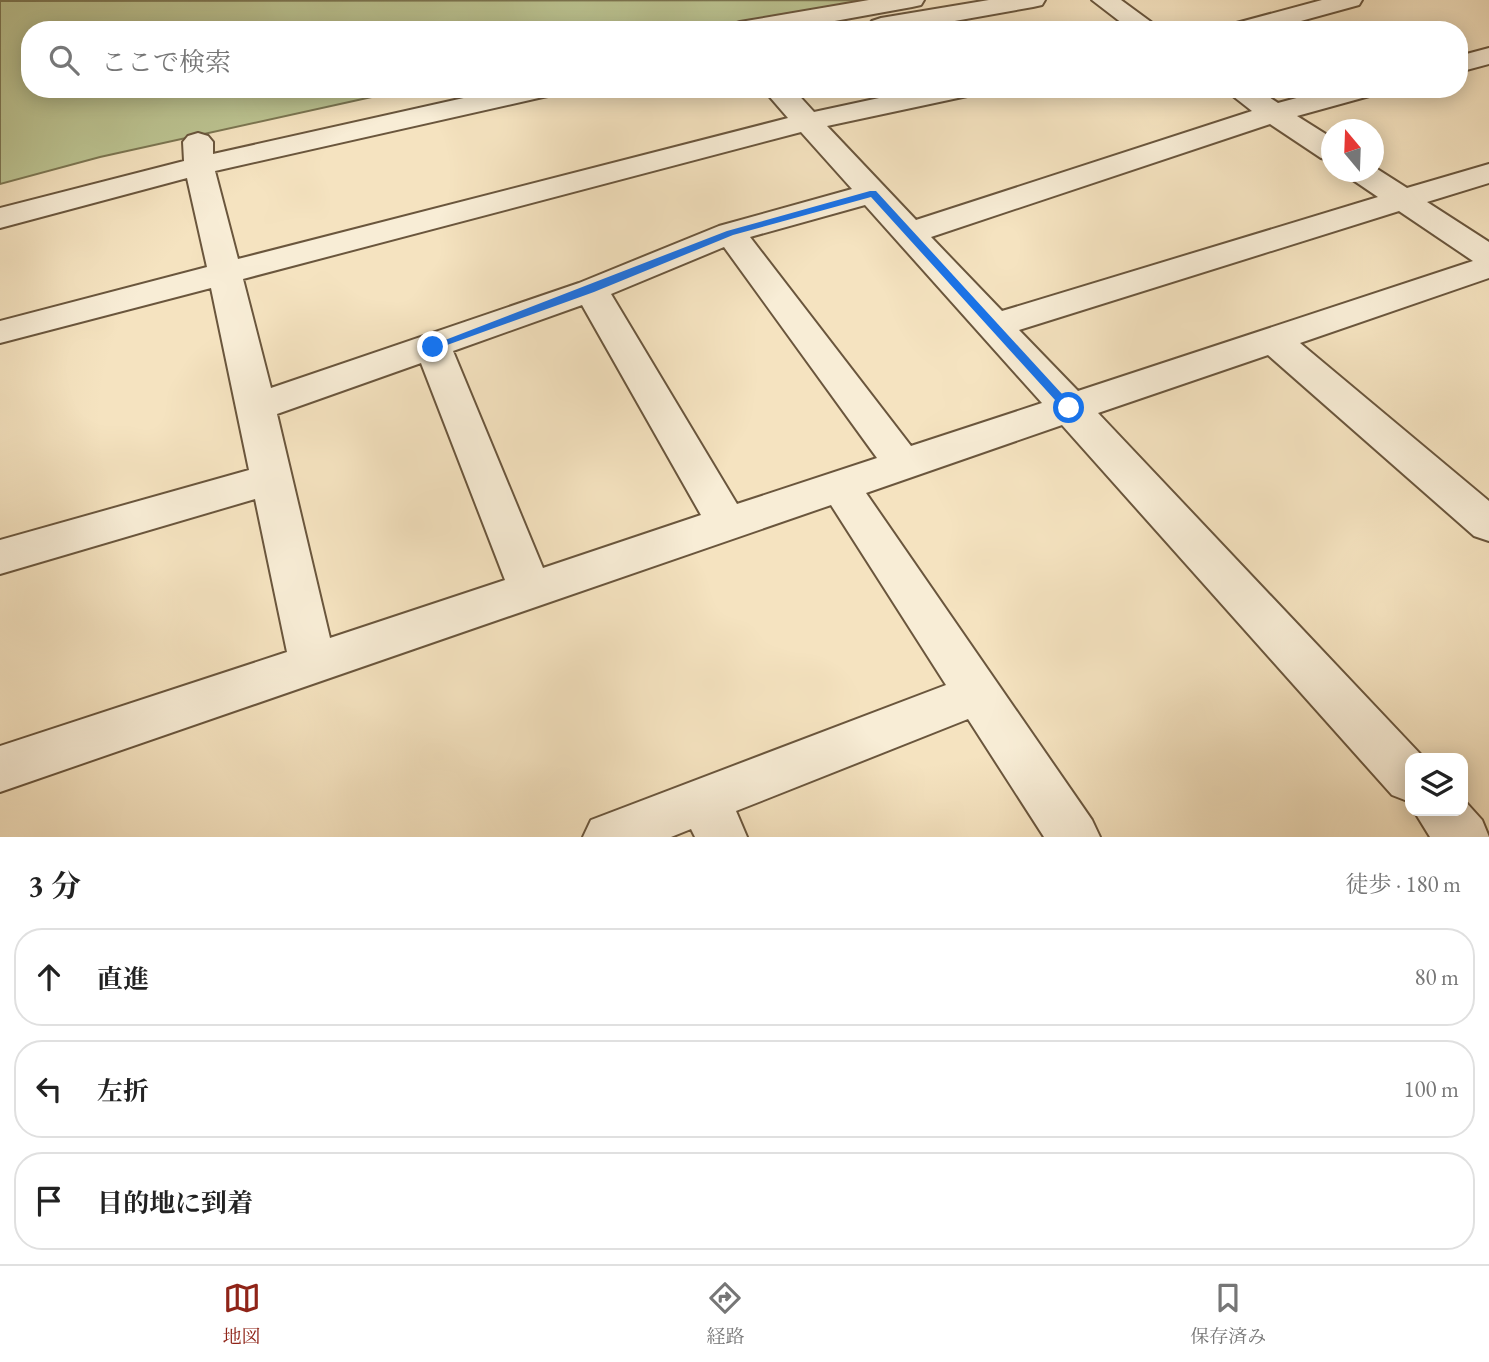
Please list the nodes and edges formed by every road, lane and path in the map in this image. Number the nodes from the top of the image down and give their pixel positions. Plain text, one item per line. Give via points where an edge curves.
1 (912, 0) edge
2 (1033, 0) edge
3 (1151, 0) edge
4 (1338, 1) edge
5 (1108, 3) edge
6 (792, 21) edge
7 (913, 21) edge
8 (1135, 21) edge
9 (1269, 21) edge
10 (1489, 56) edge
11 (1468, 62) edge
12 (405, 98) edge
13 (495, 98) edge
14 (785, 98) edge
15 (920, 98) edge
16 (1252, 98) edge
17 (1330, 98) edge
18 (1274, 113) junction
19 (807, 122) junction
20 (1321, 145) edge
21 (197, 154) junction
22 (1489, 173) edge
23 (1376, 182) edge
24 (0, 191) edge
25 (873, 193) junction
26 (1402, 199) junction
27 (0, 218) edge
28 (730, 233) junction
29 (909, 233) junction
30 (1489, 257) edge
31 (1489, 267) edge
32 (225, 271) junction
33 (591, 290) junction
34 (993, 326) junction
35 (0, 332) edge
36 (1272, 339) junction
37 (433, 347) junction
38 (257, 407) junction
39 (1069, 408) junction
40 (903, 464) junction
41 (271, 479) junction
42 (839, 485) junction
43 (1474, 493) edge
44 (727, 523) junction
45 (1489, 525) edge
46 (0, 557) edge
47 (530, 589) junction
48 (313, 663) junction
49 (977, 694) junction
50 (0, 769) edge
51 (1405, 774) edge
52 (1445, 816) edge
53 (713, 818) edge
54 (609, 837) edge
55 (1074, 837) edge
56 (1464, 837) edge

1 - 6 street
2 - 7 street
3 - 5 street
4 - 9 street
5 - 8 street
10 - 11 street
12 - 21 street
13 - 21 street
14 - 19 street
15 - 19 street
16 - 18 street
17 - 18 street
18 - 20 street
18 - 29 street
19 - 25 street
19 - 32 street
21 - 24 street
21 - 27 street
21 - 32 street
22 - 26 street
23 - 26 street
25 - 28 street
25 - 29 street
26 - 30 street
26 - 34 street
28 - 33 street
28 - 40 street
29 - 34 street
31 - 36 street
32 - 35 street
32 - 38 street
33 - 37 street
33 - 44 street
34 - 39 street
36 - 39 street
36 - 43 street
37 - 38 street
37 - 47 street
38 - 41 street
39 - 40 street
39 - 51 street
40 - 42 street
41 - 46 street
41 - 48 street
42 - 44 street
42 - 49 street
43 - 45 street
44 - 47 street
47 - 48 street
48 - 50 street
49 - 53 street
49 - 55 street
52 - 56 street
53 - 54 street

